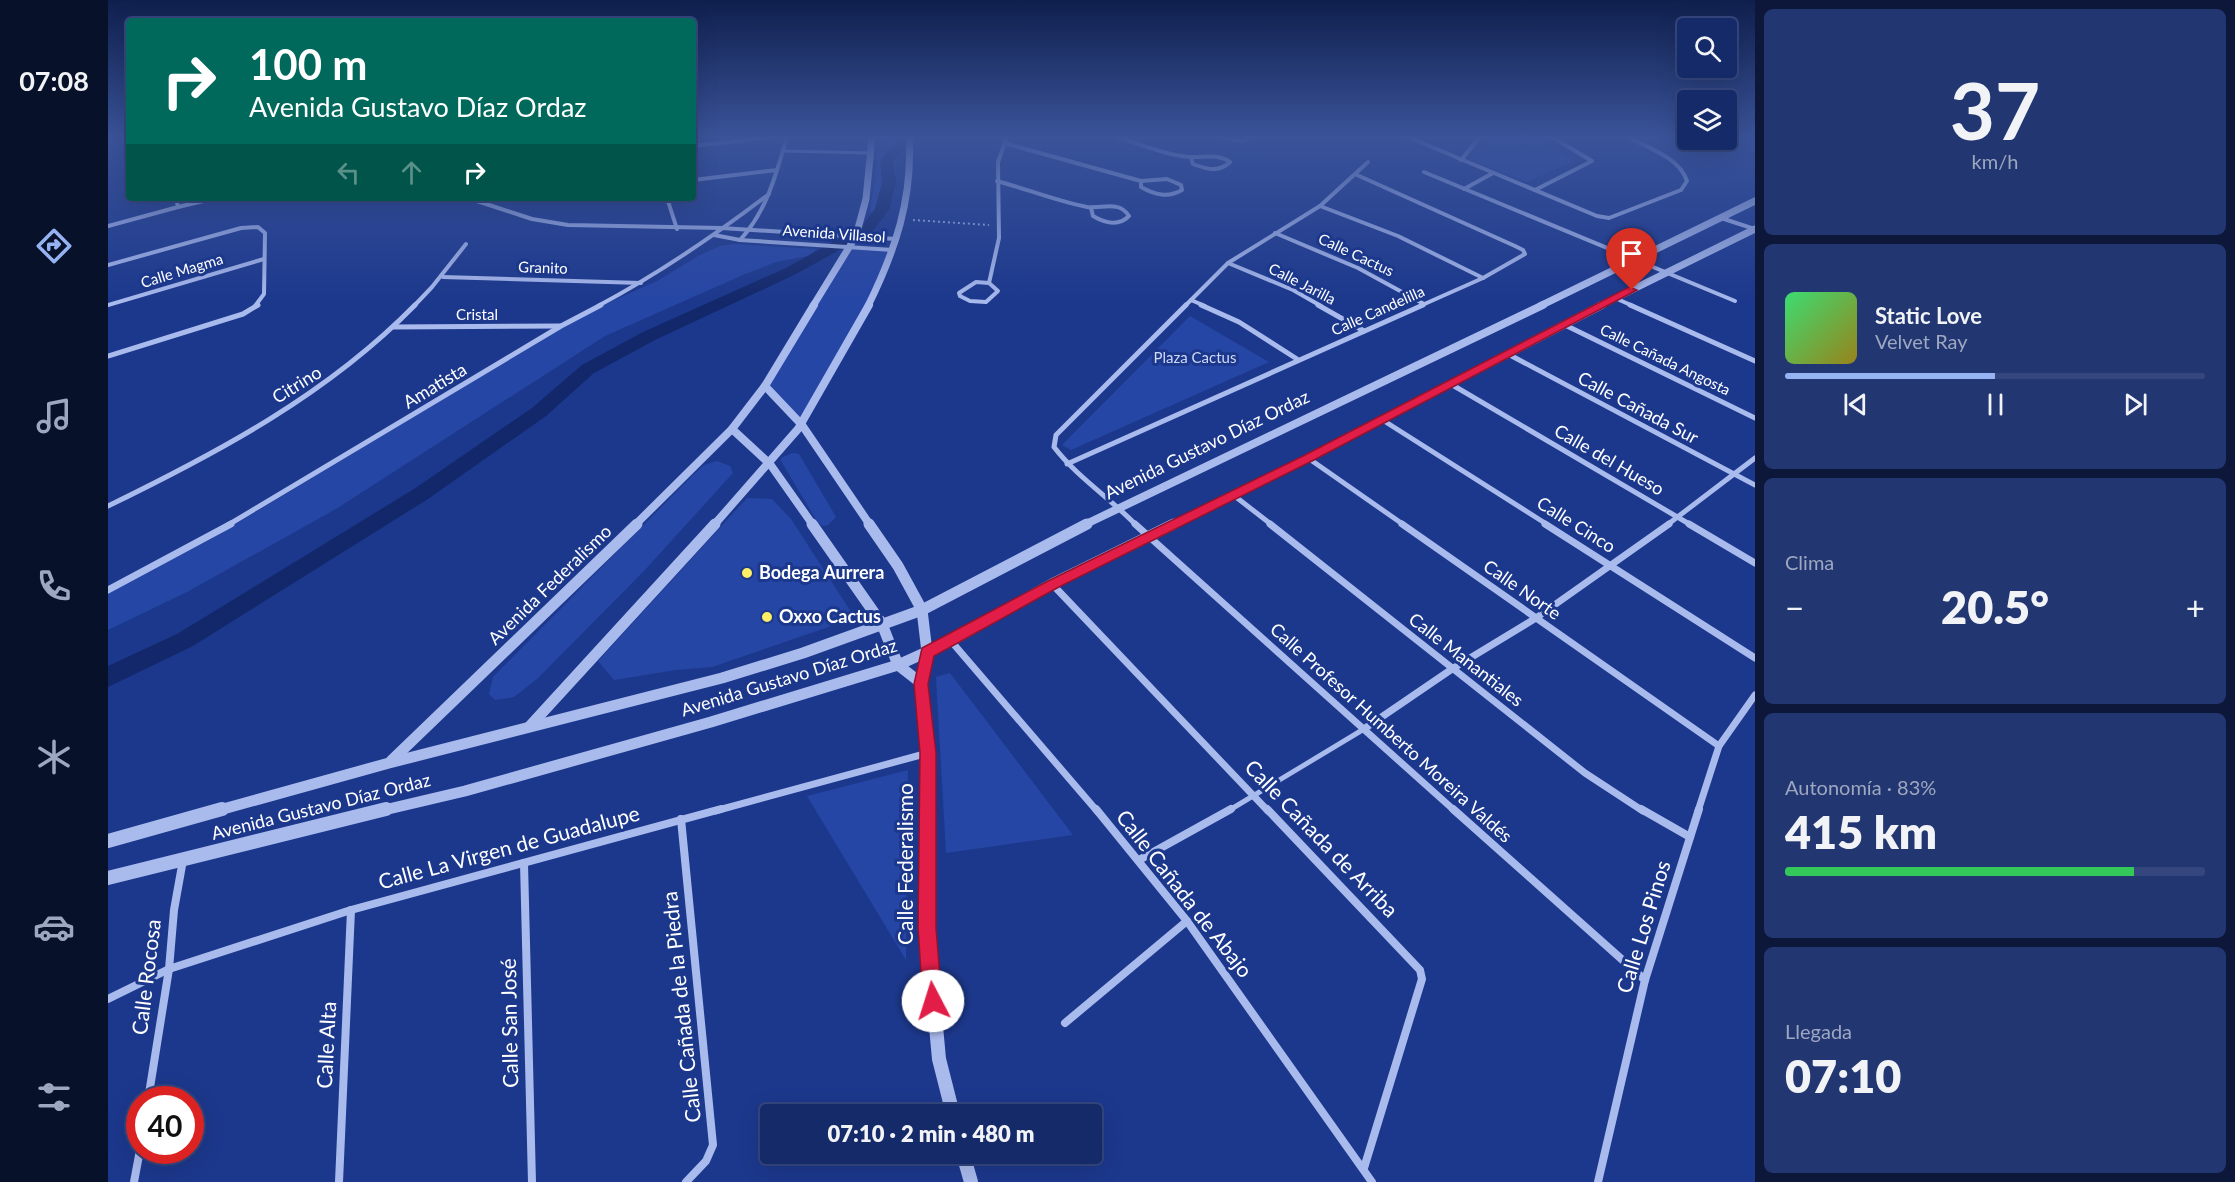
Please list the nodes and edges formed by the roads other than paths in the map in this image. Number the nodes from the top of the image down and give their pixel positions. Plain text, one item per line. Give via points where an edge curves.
1 (868, 192) edge
2 (906, 192) edge
3 (997, 192) edge
4 (1035, 192) edge
5 (1151, 192) edge
6 (1177, 192) edge
7 (1337, 192) edge
8 (1394, 192) edge
9 (1472, 192) edge
10 (1540, 192) edge
11 (1676, 192) edge
12 (769, 194) joint
13 (177, 201) edge
14 (203, 201) edge
15 (479, 201) edge
16 (668, 201) edge
17 (1755, 201) edge
18 (1320, 206) junction
19 (178, 207) junction
20 (1090, 208) junction
21 (1721, 218) junction
22 (108, 226) edge
23 (722, 228) junction
24 (677, 229) junction
25 (703, 229) junction
26 (1755, 229) edge
27 (750, 231) junction
28 (1275, 233) junction
29 (715, 235) junction
30 (856, 236) junction
31 (896, 238) junction
32 (740, 240) junction
33 (466, 244) dead end
34 (851, 246) junction
35 (893, 250) junction
36 (264, 259) junction
37 (1637, 260) junction
38 (1228, 263) junction
39 (108, 265) edge
40 (1668, 273) junction
41 (443, 277) junction
42 (1483, 278) junction
43 (641, 283) junction
44 (989, 283) junction
45 (1615, 298) junction
46 (1191, 300) junction
47 (1736, 301) dead end
48 (1424, 304) junction
49 (108, 305) edge
50 (1563, 324) junction
51 (561, 326) junction
52 (393, 327) junction
53 (1364, 331) junction
54 (1508, 354) junction
55 (108, 356) edge
56 (1297, 359) junction
57 (1755, 361) edge
58 (1449, 383) junction
59 (765, 386) junction
60 (1755, 418) edge
61 (1381, 419) junction
62 (802, 425) junction
63 (732, 429) junction
64 (1308, 458) junction
65 (1755, 458) edge
66 (770, 464) junction
67 (1067, 464) junction
68 (1735, 475) junction
69 (1755, 485) edge
70 (1232, 495) junction
71 (108, 506) edge
72 (1119, 507) junction
73 (1677, 517) junction
74 (1146, 536) junction
75 (1755, 563) edge
76 (1613, 566) junction
77 (1052, 584) junction
78 (108, 590) edge
79 (922, 610) junction
80 (1536, 618) junction
81 (882, 624) junction
82 (951, 641) junction
83 (927, 652) junction
84 (1755, 658) edge
85 (898, 665) junction
86 (1452, 669) junction
87 (921, 684) junction
88 (1755, 695) edge
89 (530, 726) junction
90 (1364, 729) junction
91 (1719, 746) junction
92 (928, 753) junction
93 (389, 763) junction
94 (1255, 796) junction
95 (681, 819) junction
96 (1690, 837) junction
97 (108, 842) edge
98 (183, 860) junction
99 (1139, 860) junction
100 (524, 863) junction
101 (108, 878) edge
102 (351, 910) junction
103 (1187, 921) junction
104 (169, 969) junction
105 (1645, 980) junction
106 (108, 999) edge
107 (1065, 1023) dead end
108 (150, 1086) edge
109 (950, 1104) edge
110 (137, 1164) edge
111 (966, 1164) edge
112 (1364, 1168) junction
113 (134, 1182) edge
114 (339, 1182) edge
115 (532, 1182) edge
116 (686, 1182) edge
117 (971, 1182) edge
118 (1372, 1182) edge
119 (1598, 1182) edge

1 - 30 street, Avenida Federalismo
2 - 31 street
3 - 44 street via 999,236
4 - 20 street
5 - 6 street
7 - 18 street
8 - 42 street, Calle Candelilla via 1524,252 1524,256
9 - 37 street
10 - 11 street via 1597,216 1613,217
12 - 23 street, Amatista
12 - 27 street
13 - 19 street
14 - 19 street
15 - 24 street, Avenida Villasol via 555,224
16 - 24 street
17 - 21 street, Avenida Gustavo Díaz Ordaz
18 - 28 street
18 - 42 street via 1398,237
19 - 22 street
20 - 20 street via 1116,206 1125,209 1129,216 1122,222 1106,223 1092,216
21 - 26 street
21 - 37 street, Avenida Gustavo Díaz Ordaz
23 - 25 street, Avenida Villasol
23 - 27 street, Avenida Villasol
23 - 29 street, Amatista
24 - 25 street, Avenida Villasol
25 - 29 street, Avenida Villasol
26 - 40 street, Avenida Gustavo Díaz Ordaz
27 - 30 street, Avenida Villasol
27 - 32 street
28 - 38 street
28 - 48 street, Calle Cactus via 1358,267
29 - 32 street, Avenida Villasol
29 - 43 street, Amatista
30 - 31 street, Avenida Villasol
30 - 34 street, Avenida Federalismo
31 - 35 street
32 - 34 street, Avenida Villasol
33 - 41 street, Citrino
34 - 35 street, Avenida Villasol
34 - 59 street, Avenida Federalismo
35 - 62 street via 860,323
36 - 39 street via 264,230 249,226
36 - 49 street, Calle Magma
36 - 55 street via 263,300 250,311
37 - 40 street
37 - 72 street, Avenida Gustavo Díaz Ordaz
38 - 46 street
38 - 53 street, Calle Jarilla via 1293,290
40 - 45 street, Avenida Gustavo Díaz Ordaz
40 - 47 street
41 - 43 street, Granito
41 - 52 street, Citrino
42 - 48 street, Calle Candelilla
43 - 51 street, Amatista
44 - 44 street via 998,291 986,302 960,296 969,285
45 - 50 street, Avenida Gustavo Díaz Ordaz
45 - 57 street
46 - 56 street via 1239,322
46 - 67 street via 1056,435 1054,447
48 - 53 street, Calle Candelilla
50 - 54 street, Avenida Gustavo Díaz Ordaz
50 - 60 street, Calle Cañada Angosta
51 - 52 street, Cristal
51 - 78 street, Amatista via 259,509
52 - 71 street, Citrino via 341,373 250,431
53 - 56 street, Calle Candelilla
54 - 58 street, Avenida Gustavo Díaz Ordaz
54 - 68 street, Calle Cañada Sur
56 - 67 street, Calle Candelilla
58 - 61 street, Avenida Gustavo Díaz Ordaz
58 - 73 street, Calle del Hueso
59 - 62 street
59 - 63 street, Avenida Federalismo
61 - 64 street, Avenida Gustavo Díaz Ordaz
61 - 76 street, Calle Cinco
62 - 66 street
62 - 79 street via 898,566
63 - 66 street
63 - 93 street, Avenida Federalismo
64 - 70 street, Avenida Gustavo Díaz Ordaz
64 - 80 street, Calle Norte
65 - 68 street
66 - 81 street
66 - 89 street
67 - 72 street
68 - 69 street, Calle Cañada Sur
68 - 73 street
70 - 74 street, Avenida Gustavo Díaz Ordaz
70 - 86 street, Calle Manantiales
72 - 74 street, Calle Profesor Humberto Moreira Valdés
72 - 79 street, Avenida Gustavo Díaz Ordaz
73 - 75 street, Calle del Hueso
73 - 76 street
74 - 77 street, Avenida Gustavo Díaz Ordaz
74 - 90 street, Calle Profesor Humberto Moreira Valdés
76 - 80 street
76 - 84 street, Calle Cinco
77 - 82 street, Avenida Gustavo Díaz Ordaz
77 - 94 street, Calle Cañada de Arriba
79 - 81 street, Avenida Gustavo Díaz Ordaz
79 - 83 street
80 - 86 street
80 - 91 street, Calle Norte
81 - 85 street
81 - 89 street, Avenida Gustavo Díaz Ordaz via 722,678
82 - 83 street, Avenida Gustavo Díaz Ordaz
82 - 99 street, Calle Cañada de Abajo
83 - 85 street, Avenida Gustavo Díaz Ordaz
83 - 87 street, Calle Federalismo
85 - 87 street
85 - 98 street, Avenida Gustavo Díaz Ordaz via 465,791
86 - 90 street
86 - 96 street, Calle Manantiales via 1611,792
87 - 92 street, Calle Federalismo
88 - 91 street, Calle Los Pinos
89 - 93 street, Avenida Gustavo Díaz Ordaz
90 - 94 street
90 - 105 street, Calle Profesor Humberto Moreira Valdés
91 - 96 street, Calle Los Pinos
92 - 95 street, Calle La Virgen de Guadalupe
92 - 109 street, Calle Federalismo via 927,938 939,1059
93 - 97 street, Avenida Gustavo Díaz Ordaz
94 - 99 street
94 - 112 street, Calle Cañada de Arriba via 1420,970 1422,980
95 - 100 street, Calle La Virgen de Guadalupe
95 - 116 street, Calle Cañada de la Piedra via 713,1145 706,1161
96 - 105 street, Calle Los Pinos
98 - 101 street, Avenida Gustavo Díaz Ordaz
98 - 104 street, Calle Rocosa
99 - 103 street, Calle Cañada de Abajo
100 - 102 street, Calle La Virgen de Guadalupe
100 - 115 street, Calle San José
102 - 104 street, Calle La Virgen de Guadalupe
102 - 114 street, Calle Alta
103 - 107 street
103 - 112 street, Calle Cañada de Abajo
104 - 106 street, Calle La Virgen de Guadalupe
104 - 108 street, Calle Rocosa
105 - 119 street, Calle Los Pinos
110 - 113 street
111 - 117 street
112 - 118 street, Calle Cañada de Abajo

